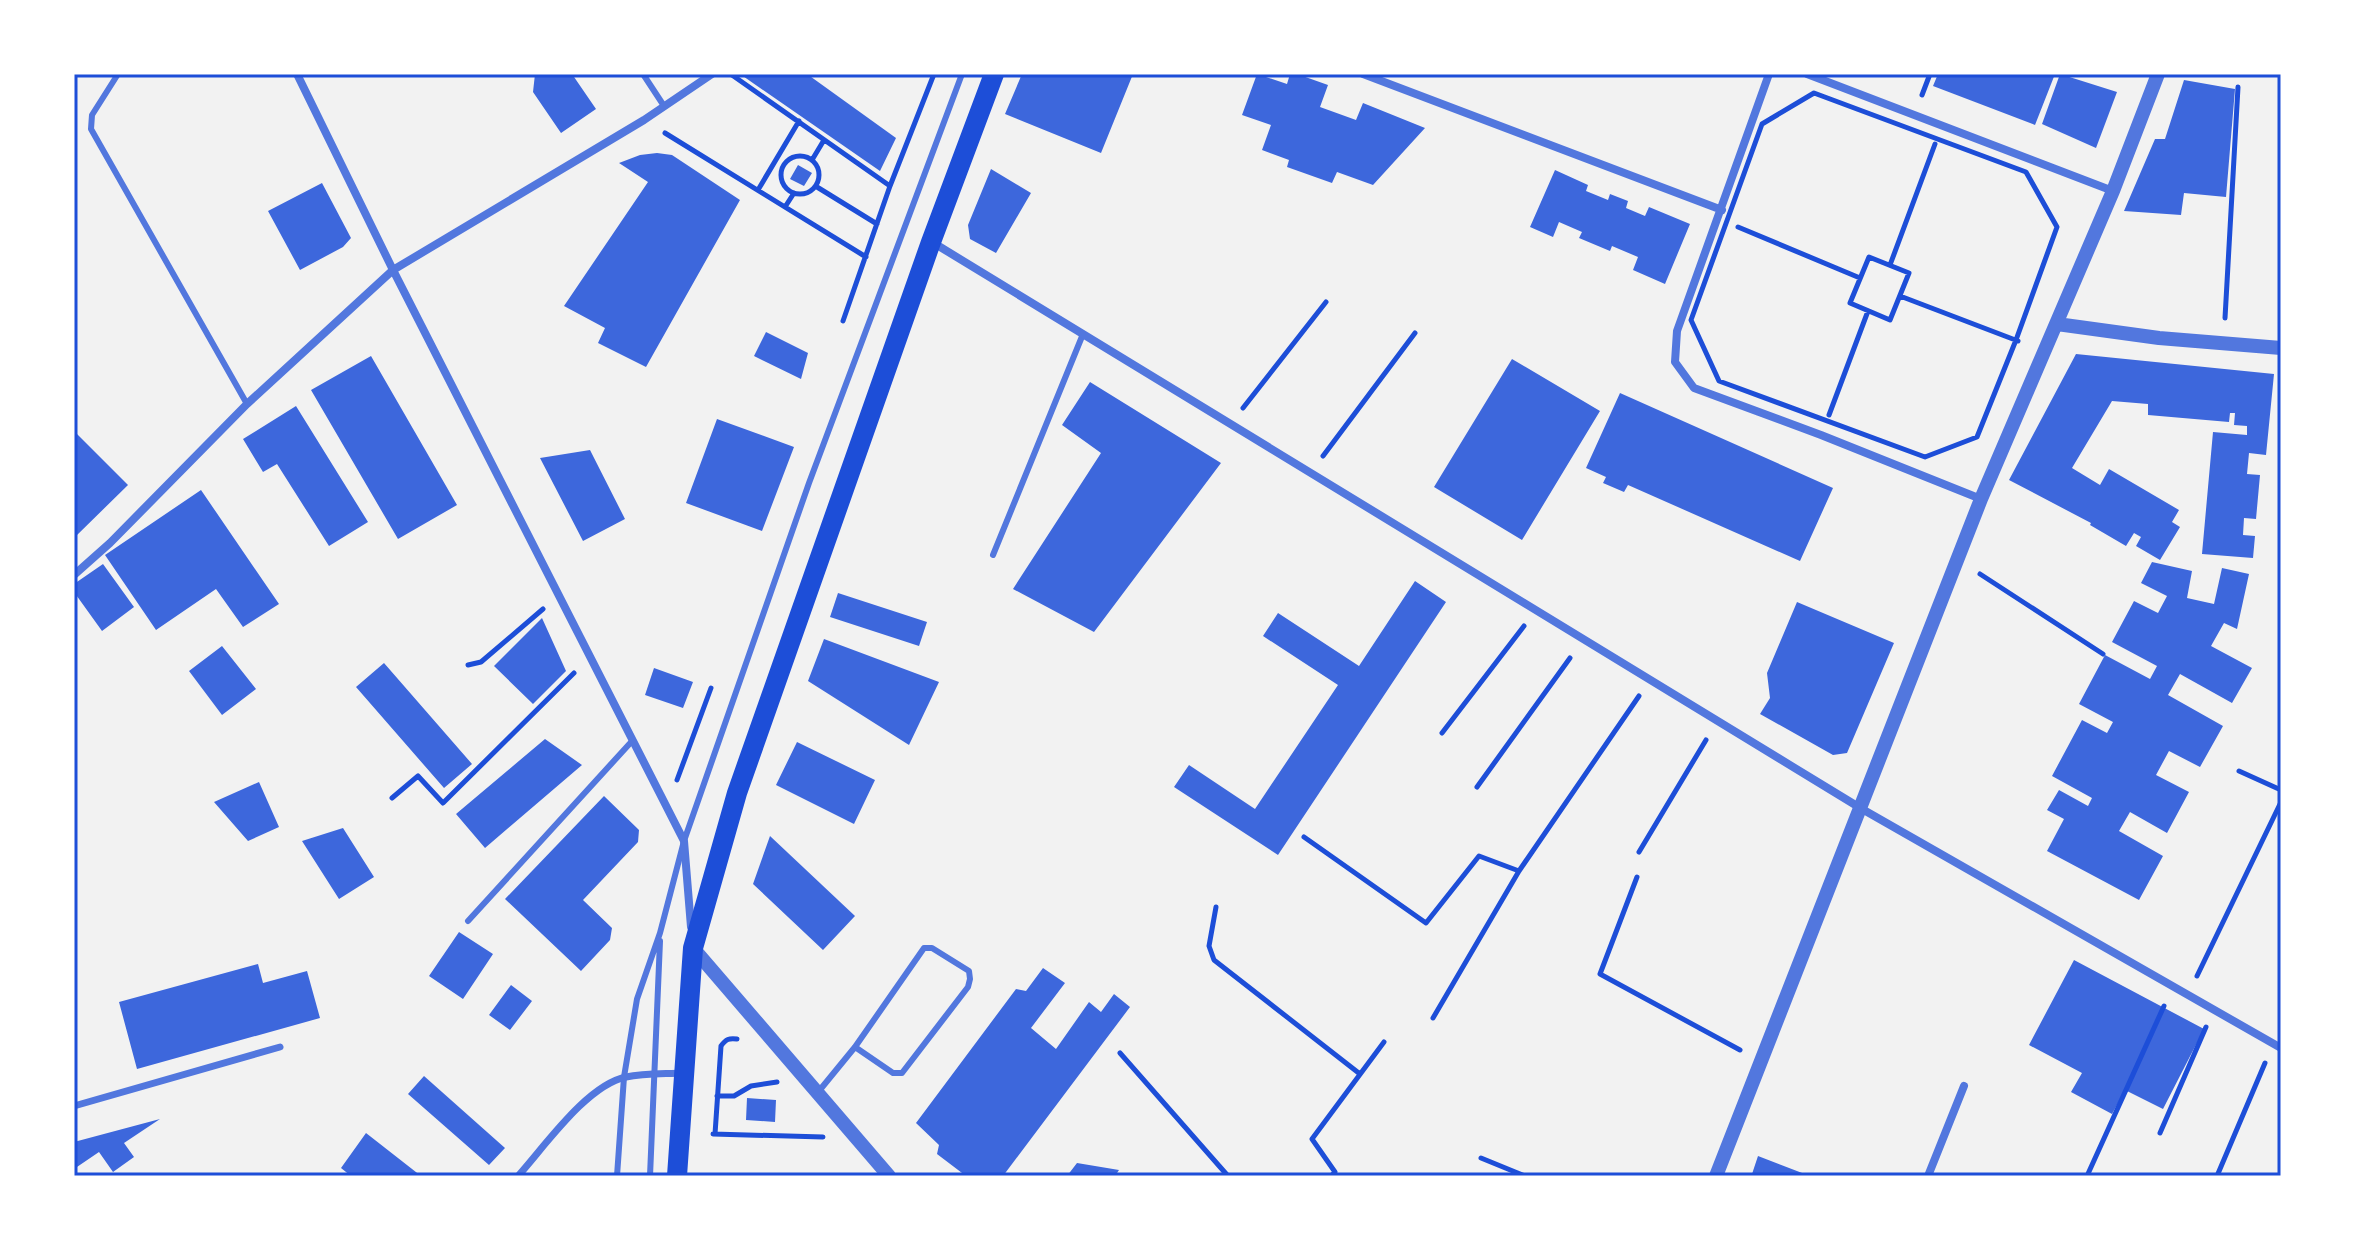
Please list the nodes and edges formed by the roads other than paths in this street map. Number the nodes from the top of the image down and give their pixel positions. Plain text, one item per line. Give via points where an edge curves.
1 (118, 74) edge
2 (643, 74) edge
3 (712, 74) edge
4 (962, 74) edge
5 (994, 74) edge
6 (1363, 74) edge
7 (1769, 74) edge
8 (1807, 74) edge
9 (2158, 74) edge
10 (299, 75) edge
11 (664, 106) junction
12 (2113, 191) junction
13 (1722, 217) junction
14 (931, 242) junction
15 (393, 270) junction
16 (2057, 324) junction
17 (1083, 334) junction
18 (2281, 348) edge
19 (247, 404) junction
20 (1981, 499) junction
21 (993, 555) dead end
22 (74, 575) edge
23 (633, 740) junction
24 (1862, 809) junction
25 (684, 841) junction
26 (468, 921) dead end
27 (660, 933) junction
28 (693, 948) junction
29 (2277, 1046) edge
30 (280, 1047) dead end
31 (855, 1047) junction
32 (684, 1073) junction
33 (655, 1074) junction
34 (624, 1077) junction
35 (1964, 1086) dead end
36 (817, 1093) junction
37 (74, 1106) edge
38 (518, 1176) edge
39 (617, 1176) edge
40 (650, 1176) edge
41 (677, 1176) edge
42 (889, 1176) edge
43 (1716, 1176) edge
44 (1928, 1176) edge

1 - 19 lane via 92,115 91,129
2 - 11 lane
3 - 11 street
4 - 25 lane via 809,483
5 - 14 main road
6 - 13 street
7 - 13 street
8 - 12 street
9 - 12 street
10 - 15 street
11 - 15 street
12 - 16 street
13 - 20 street via 1677,331 1675,362 1694,388
14 - 17 street
14 - 28 main road via 737,793
15 - 19 street
15 - 23 street
16 - 18 street
16 - 20 street
17 - 21 lane
17 - 24 street
19 - 22 street
20 - 24 street
23 - 25 street
23 - 26 lane
24 - 29 street
24 - 43 street
25 - 27 lane
25 - 28 street
27 - 33 lane
27 - 34 lane via 637,999
28 - 32 main road
28 - 36 street
30 - 37 street
31 - 31 lane via 924,948 969,971 968,987 902,1073 893,1073
31 - 36 lane
32 - 33 street
32 - 41 main road
33 - 34 street
33 - 40 lane
34 - 38 street via 589,1097
34 - 39 lane
35 - 44 street
36 - 42 street

